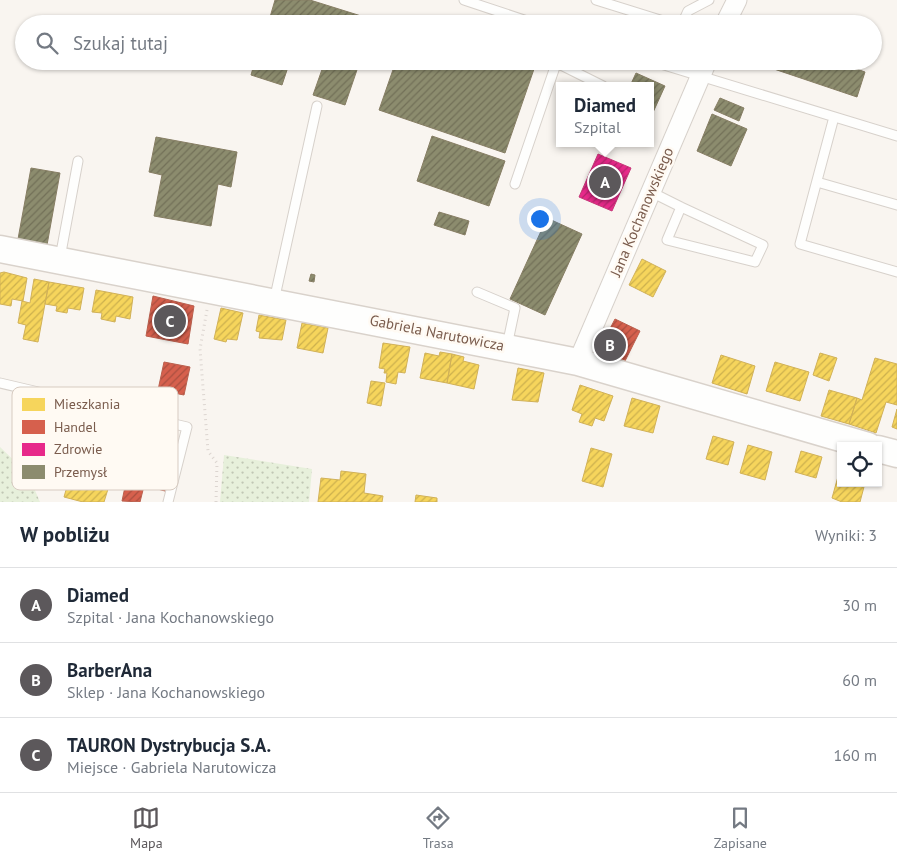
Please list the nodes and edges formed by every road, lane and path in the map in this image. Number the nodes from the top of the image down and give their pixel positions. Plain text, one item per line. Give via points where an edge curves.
1 (464, 0) edge
2 (596, 0) edge
3 (709, 0) edge
4 (737, 0) edge
5 (509, 15) edge
6 (644, 15) edge
7 (686, 15) edge
8 (730, 15) edge
9 (554, 70) edge
10 (572, 70) edge
11 (704, 70) edge
12 (707, 70) edge
13 (595, 82) edge
14 (317, 106) dead end
15 (834, 118) junction
16 (897, 136) edge
17 (78, 161) dead end
18 (817, 182) junction
19 (516, 184) dead end
20 (651, 192) junction
21 (897, 205) edge
22 (681, 206) junction
23 (0, 249) edge
24 (60, 260) junction
25 (897, 272) edge
26 (211, 289) junction
27 (477, 292) dead end
28 (274, 301) junction
29 (506, 347) junction
30 (578, 362) junction
31 (0, 382) edge
32 (21, 387) edge
33 (178, 425) edge
34 (854, 442) edge
35 (882, 450) edge
36 (897, 454) edge
37 (178, 463) edge
38 (216, 502) edge

1 - 5 lane
2 - 6 lane
3 - 7 lane via 688,10
4 - 8 street
9 - 19 lane
10 - 13 lane
11 - 20 street, Jana Kochanowskiego
12 - 15 lane
14 - 28 lane
15 - 16 lane
15 - 18 lane
17 - 24 lane
18 - 21 lane
18 - 25 lane via 800,244
20 - 22 lane
20 - 30 street, Jana Kochanowskiego
22 - 22 lane via 763,245 755,262 667,240
23 - 24 street, Gabriela Narutowicza
24 - 26 street, Gabriela Narutowicza
26 - 28 street, Gabriela Narutowicza
26 - 38 path via 200,350 208,452 217,463
27 - 29 lane via 515,308
28 - 29 street, Gabriela Narutowicza
29 - 30 street, Gabriela Narutowicza
30 - 34 street, Gabriela Narutowicza
31 - 32 lane
33 - 37 lane via 187,427
35 - 36 street

